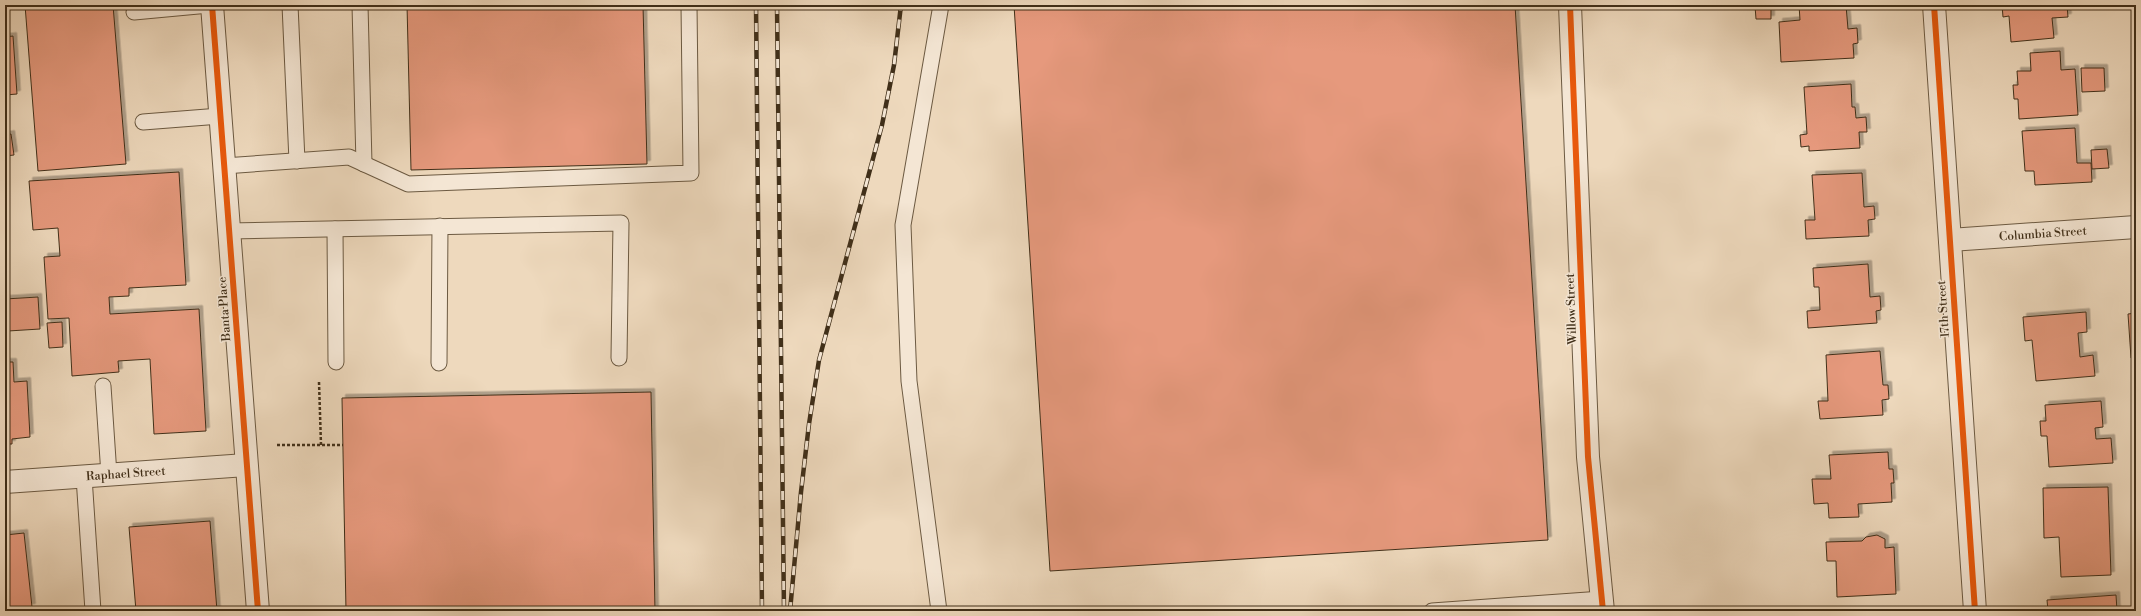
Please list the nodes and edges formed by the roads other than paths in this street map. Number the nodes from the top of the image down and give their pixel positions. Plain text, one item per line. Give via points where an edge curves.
1 (211, 5) edge
2 (290, 5) edge
3 (360, 5) edge
4 (689, 5) edge
5 (941, 5) edge
6 (1570, 5) edge
7 (1934, 5) edge
8 (134, 12) dead end
9 (220, 116) junction
10 (143, 122) dead end
11 (297, 161) junction
12 (364, 164) junction
13 (224, 166) junction
14 (440, 226) junction
15 (2136, 227) edge
16 (335, 229) junction
17 (229, 231) junction
18 (1950, 240) junction
19 (619, 358) dead end
20 (336, 362) road end
21 (439, 363) dead end
22 (103, 386) dead end
23 (246, 465) junction
24 (109, 475) junction
25 (84, 477) junction
26 (5, 482) edge
27 (1602, 605) edge
28 (93, 611) edge
29 (258, 611) edge
30 (939, 611) edge
31 (1432, 611) edge
32 (1975, 611) edge

1 - 8 lane
1 - 9 street, Banta Place
2 - 11 lane
3 - 12 lane
4 - 12 lane via 691,173 408,184
5 - 30 lane via 903,225 909,381
6 - 27 street, Willow Street via 1588,458
7 - 18 street, 17th Street
9 - 10 lane
9 - 13 street, Banta Place
11 - 12 lane via 349,157
11 - 13 lane
13 - 17 street, Banta Place
14 - 16 lane
14 - 19 lane via 621,223
14 - 21 lane
15 - 18 street, Columbia Street
16 - 17 lane
16 - 20 lane
17 - 23 street, Banta Place
18 - 32 street, 17th Street
22 - 24 lane
23 - 24 street, Raphael Street
23 - 29 street, Banta Place
24 - 25 street, Raphael Street
25 - 26 street, Raphael Street
25 - 28 lane
27 - 31 lane

